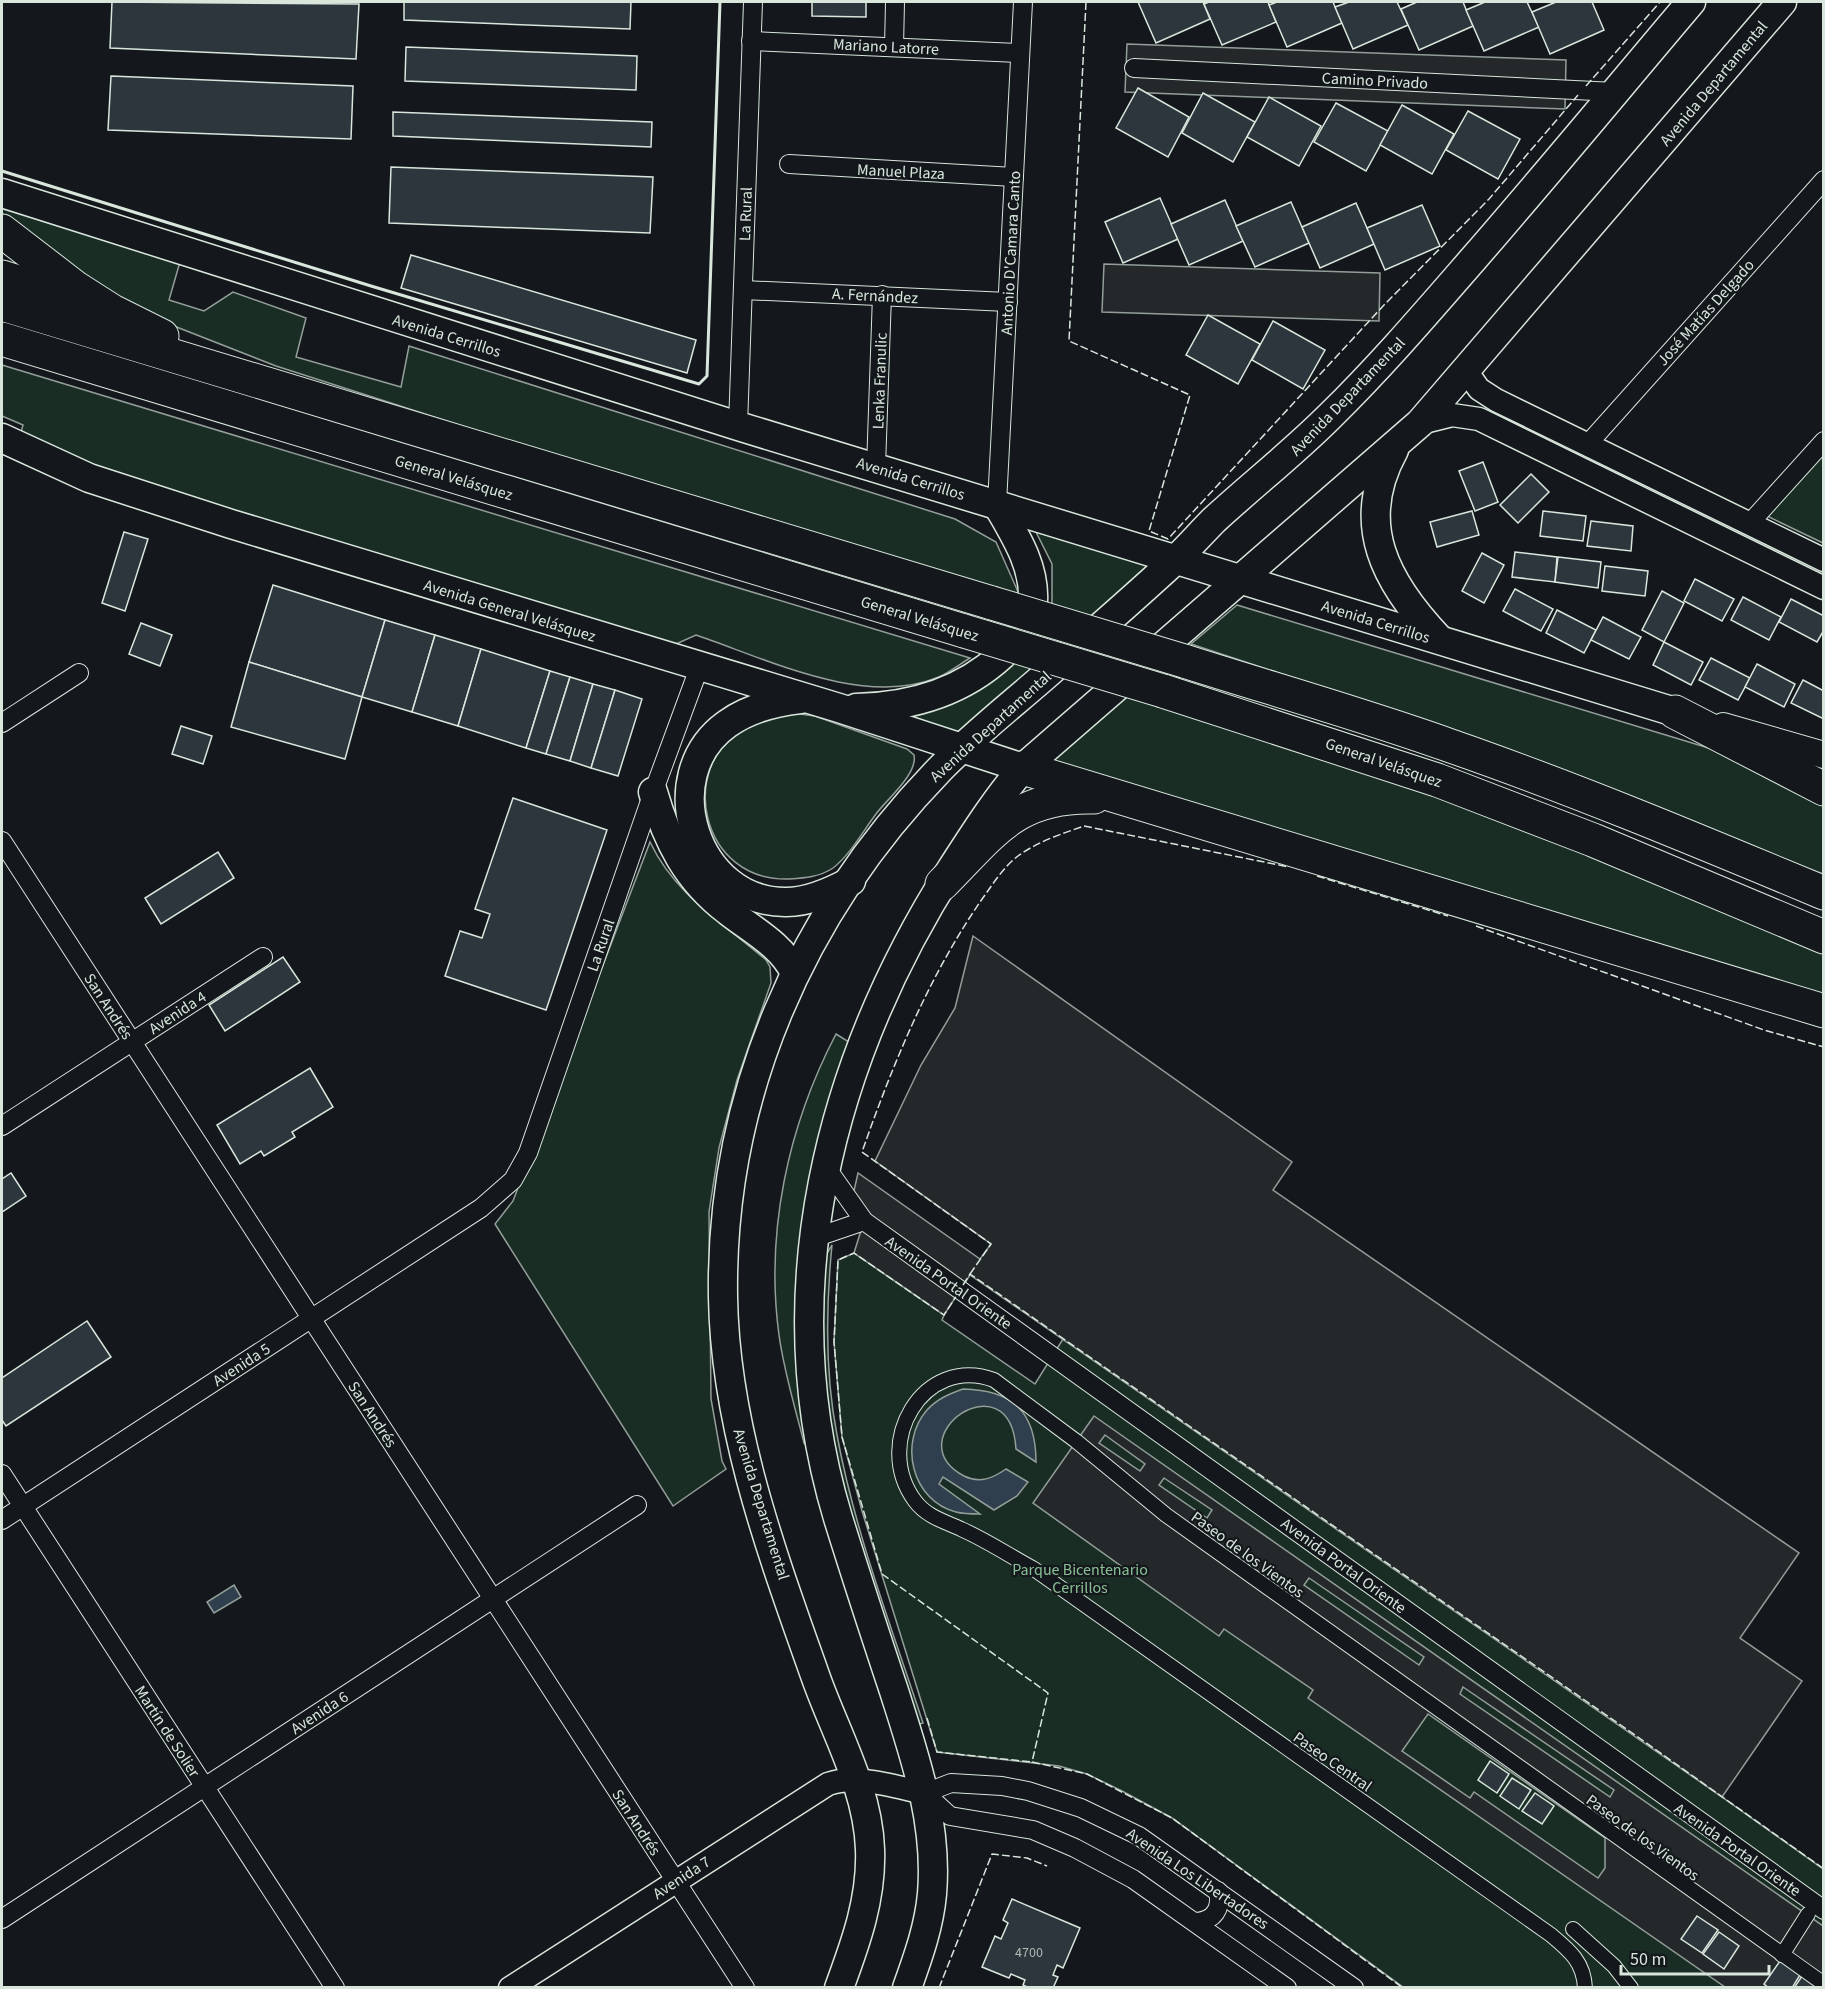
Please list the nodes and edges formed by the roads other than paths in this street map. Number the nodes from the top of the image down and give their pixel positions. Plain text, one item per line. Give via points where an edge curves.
1 (753, 2) edge
2 (895, 2) edge
3 (1023, 2) edge
4 (1691, 2) edge
5 (1782, 2) edge
6 (751, 41) junction
7 (894, 47) junction
8 (1020, 53) junction
9 (1134, 68) dead end
10 (1615, 92) junction
11 (789, 164) dead end
12 (1014, 177) junction
13 (1824, 180) edge
14 (2, 193) edge
15 (2, 231) edge
16 (2, 278) edge
17 (742, 290) junction
18 (882, 295) junction
19 (1008, 302) junction
20 (2, 304) edge
21 (112, 311) junction
22 (2, 339) edge
23 (2, 349) edge
24 (112, 372) junction
25 (1467, 372) junction
26 (229, 373) junction
27 (1420, 423) junction
28 (738, 426) junction
29 (2, 438) edge
30 (1824, 441) edge
31 (1397, 445) junction
32 (1587, 445) junction
33 (876, 467) junction
34 (998, 504) junction
35 (1749, 524) junction
36 (1178, 558) junction
37 (1824, 560) edge
38 (1241, 581) junction
39 (1824, 588) edge
40 (1440, 640) junction
41 (699, 668) junction
42 (79, 673) dead end
43 (805, 698) junction
44 (838, 708) junction
45 (1675, 712) junction
46 (2, 723) edge
47 (963, 748) junction
48 (1824, 755) edge
49 (1023, 768) junction
50 (1824, 789) edge
51 (653, 792) junction
52 (1126, 799) junction
53 (2, 841) edge
54 (851, 881) junction
55 (942, 884) junction
56 (1824, 893) edge
57 (1824, 937) edge
58 (263, 957) dead end
59 (795, 973) junction
60 (1824, 1011) edge
61 (132, 1042) junction
62 (2, 1126) edge
63 (826, 1167) junction
64 (481, 1208) joint
65 (864, 1221) junction
66 (814, 1238) junction
67 (311, 1319) junction
68 (2, 1474) edge
69 (22, 1506) junction
70 (637, 1506) dead end
71 (2, 1520) edge
72 (493, 1599) junction
73 (1097, 1615) joint
74 (856, 1780) junction
75 (205, 1786) junction
76 (925, 1793) junction
77 (675, 1880) junction
78 (1218, 1892) junction
79 (1816, 1912) edge
80 (2, 1919) edge
81 (1197, 1922) junction
82 (1573, 1929) dead end
83 (1782, 1954) junction
84 (1824, 1984) edge
85 (336, 1988) edge
86 (510, 1988) edge
87 (745, 1988) edge
88 (840, 1988) edge
89 (907, 1988) edge
90 (1287, 1988) edge
91 (1354, 1988) edge
92 (1585, 1988) edge
93 (1631, 1988) edge

1 - 6 street, La Rural
2 - 7 street
3 - 8 street, Antonio D'Camara Canto
4 - 10 main road, Avenida Departamental
5 - 25 main road, Avenida Departamental
6 - 7 street, Mariano Latorre
6 - 17 street, La Rural
7 - 8 street, Mariano Latorre
8 - 12 street, Antonio D'Camara Canto
9 - 10 street, Camino Privado
10 - 36 main road, Avenida Departamental via 1358,388
11 - 12 street, Manuel Plaza
12 - 19 street, Antonio D'Camara Canto
13 - 32 street, José Matías Delgado
14 - 28 main road, Avenida Cerrillos
15 - 21 highway
16 - 21 highway
17 - 18 street, A. Fernández
17 - 28 street, La Rural
18 - 19 street, A. Fernández
18 - 33 street, Lenka Franulic
19 - 34 street, Antonio D'Camara Canto
20 - 26 highway
21 - 26 highway
22 - 24 highway, General Velásquez
23 - 24 highway
24 - 57 highway, General Velásquez, bridge via 1163,691 1437,780 1593,840
25 - 27 main road, Avenida Departamental
25 - 32 street via 1479,389 1496,400
26 - 56 highway, bridge via 1394,726 1631,813
27 - 31 main road, Avenida Departamental
27 - 39 street via 1452,415 1479,419
28 - 33 main road, Avenida Cerrillos
29 - 41 main road, Avenida General Velásquez via 100,482
30 - 35 street
31 - 38 main road, Avenida Departamental
31 - 40 main road via 1378,493 1378,543 1396,589
32 - 35 street
33 - 34 main road, Avenida Cerrillos
34 - 36 main road, Avenida Cerrillos
34 - 44 main road via 1026,558 1032,582 1032,615 1016,642 981,672 938,694 903,704
35 - 37 street
36 - 38 main road, Avenida Cerrillos
36 - 47 main road, Avenida Departamental
38 - 40 main road, Avenida Cerrillos
38 - 49 main road, Avenida Departamental
40 - 45 main road, Avenida Cerrillos
41 - 43 main road, Avenida General Velásquez
41 - 51 street, La Rural
42 - 46 street
43 - 44 main road, Avenida General Velásquez
43 - 54 main road via 755,709 716,734 693,771 689,795 692,824 716,869 738,888 755,896 778,902 806,900
44 - 47 main road, Avenida General Velásquez
45 - 48 main road, Avenida Cerrillos
45 - 50 highway
47 - 49 main road, Avenida General Velásquez
47 - 54 main road, Avenida Departamental via 896,818
49 - 52 highway
49 - 55 main road, Avenida Departamental
51 - 59 main road via 666,832 687,871 710,896 783,954
51 - 64 street, La Rural via 528,1154 513,1180
52 - 55 highway via 1081,797 1035,804 992,833
52 - 60 highway
53 - 61 street, San Andrés
54 - 59 main road, Avenida Departamental
55 - 63 main road, Avenida Departamental via 900,959 856,1058
58 - 61 street, Avenida 4
59 - 74 main road, Avenida Departamental via 752,1082 732,1159 724,1254 724,1335 734,1407 751,1481 814,1672
61 - 62 street, Avenida 4
61 - 67 street, San Andrés
63 - 65 street, Avenida Portal Oriente
63 - 66 main road, Avenida Departamental
64 - 67 street, Avenida 5
65 - 66 street
65 - 79 street, Avenida Portal Oriente
66 - 76 main road, Avenida Departamental via 809,1338 821,1452
67 - 69 street, Avenida 5
67 - 72 street, San Andrés
68 - 69 street, Martín de Solier
69 - 71 street, Avenida 5
69 - 75 street, Martín de Solier
70 - 72 street, Avenida 6
72 - 75 street, Avenida 6
72 - 77 street, San Andrés
73 - 83 street, Paseo de los Vientos via 1034,1569 942,1522 916,1502 901,1473 899,1438 915,1403 929,1390 966,1375 994,1380 1175,1521
73 - 92 street, Paseo Central via 1551,1935 1573,1953
74 - 76 street
74 - 77 street, Avenida 7 via 837,1781 806,1796
74 - 88 main road, Avenida Departamental via 868,1826 870,1879 862,1924
75 - 80 street, Avenida 6
75 - 85 street, Martín de Solier
76 - 78 street, Avenida Los Libertadores via 951,1783 1002,1786 1054,1798 1111,1820 1139,1836
76 - 81 street via 950,1816 1033,1830 1075,1848 1133,1879
76 - 89 main road, Avenida Departamental via 932,1840 932,1891 926,1930
77 - 86 street, Avenida 7
77 - 87 street, San Andrés
78 - 81 street via 1218,1910 1206,1921
78 - 91 street, Avenida Los Libertadores
79 - 83 street
81 - 90 street
82 - 93 street via 1610,1962
83 - 84 street, Paseo de los Vientos

